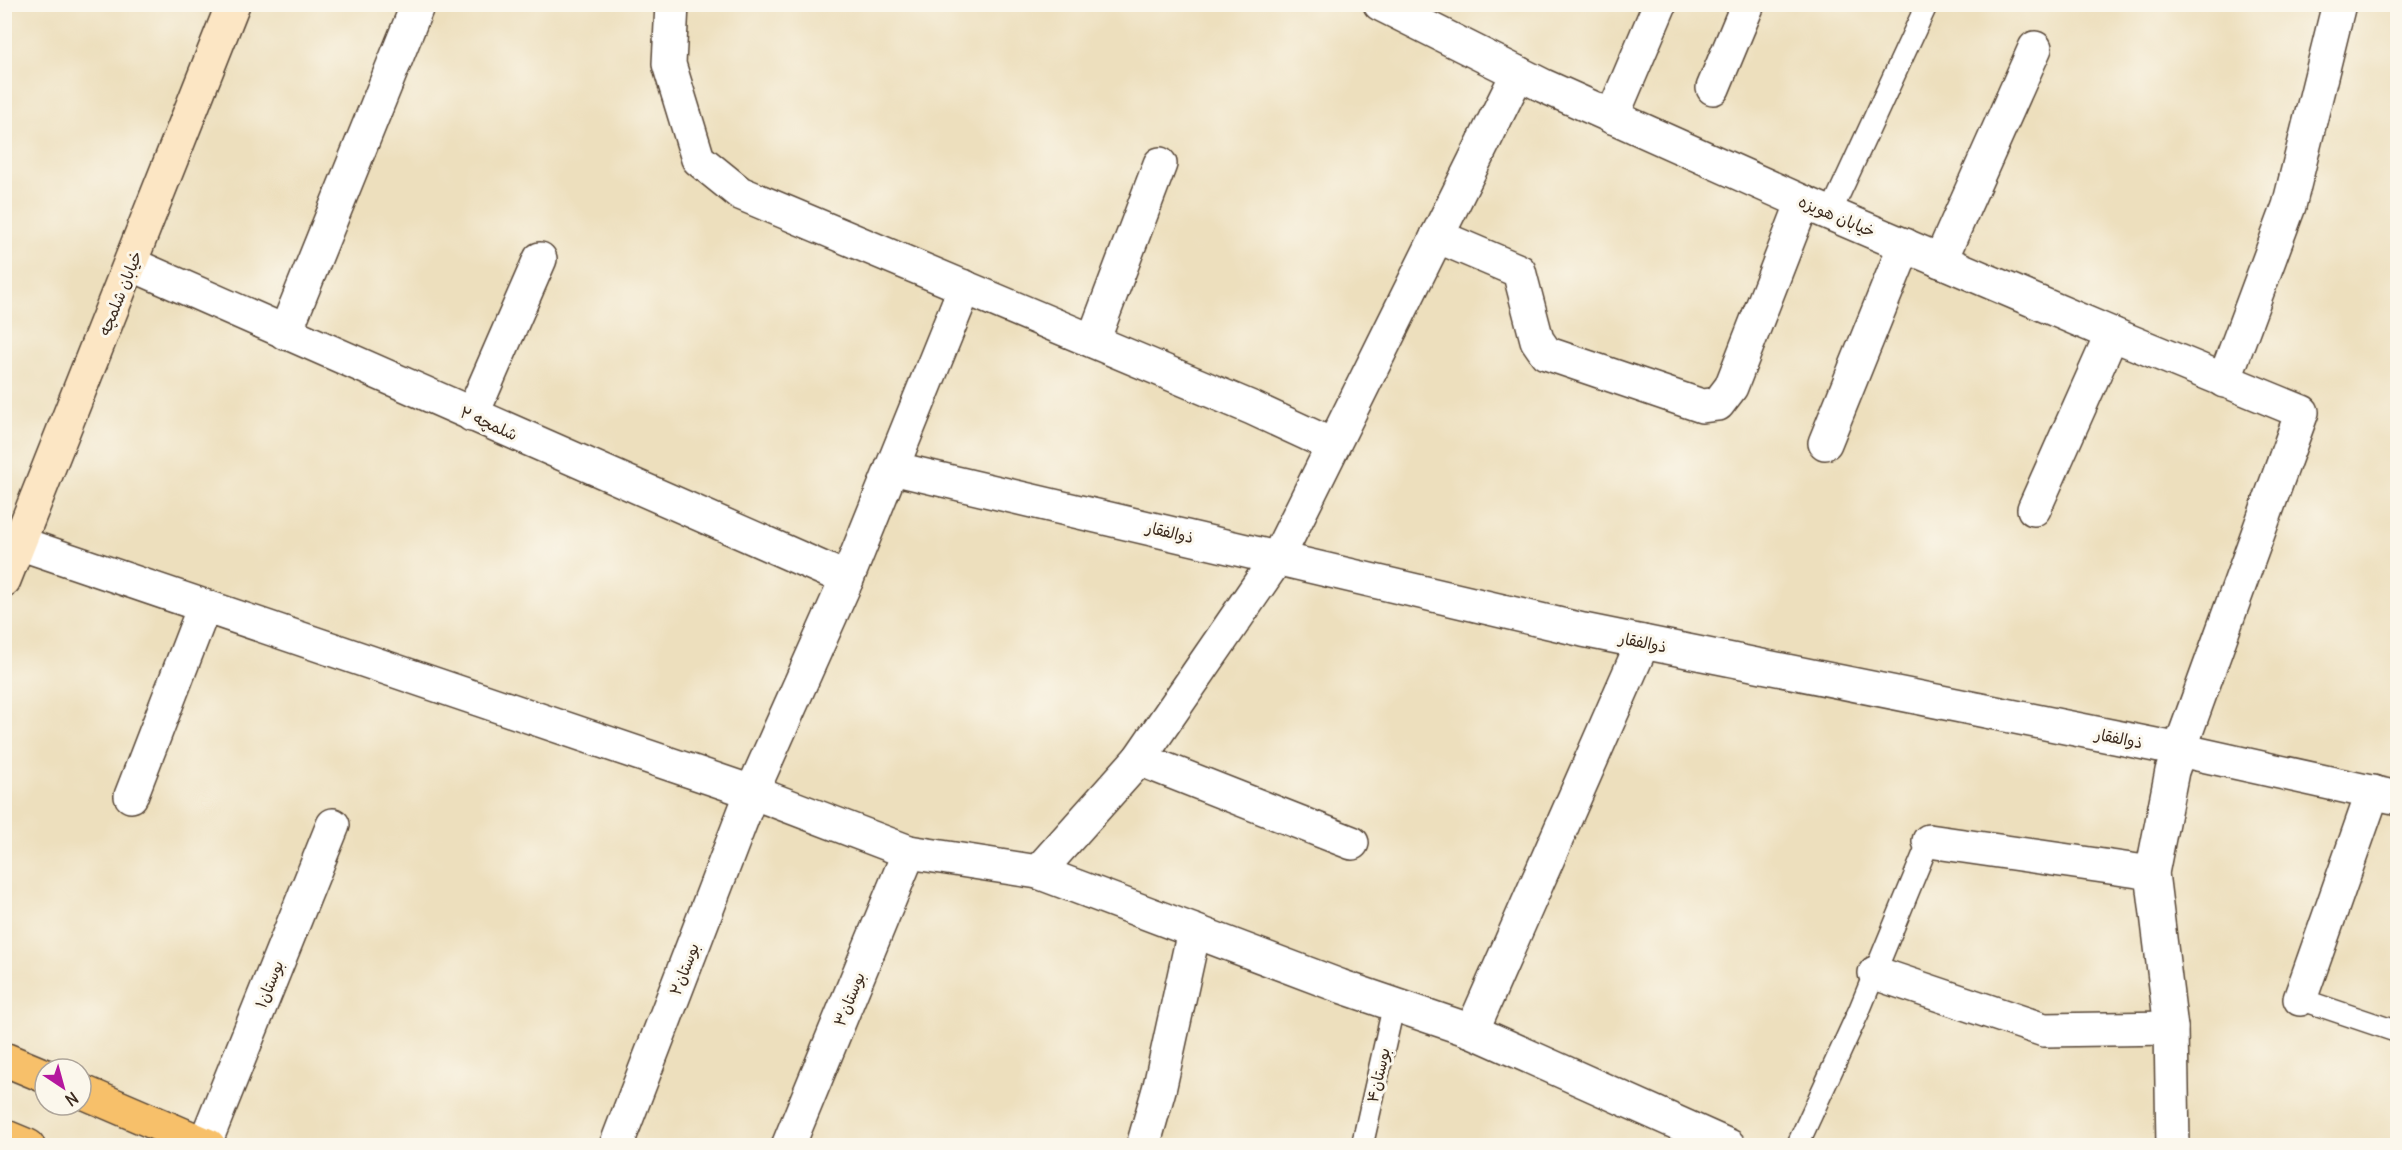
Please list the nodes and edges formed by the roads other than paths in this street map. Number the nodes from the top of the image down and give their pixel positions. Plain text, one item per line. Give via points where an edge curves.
1 (233, 4) edge
2 (418, 4) edge
3 (672, 4) edge
4 (1380, 4) edge
5 (1659, 4) edge
6 (1748, 4) edge
7 (1927, 4) edge
8 (2339, 4) edge
9 (2035, 48) dead end
10 (1518, 73) junction
11 (1713, 88) dead end
12 (1612, 117) junction
13 (1160, 164) dead end
14 (1817, 208) junction
15 (1437, 236) junction
16 (1905, 245) junction
17 (540, 259) dead end
18 (1940, 261) junction
19 (131, 264) junction
20 (965, 287) junction
21 (285, 333) junction
22 (2112, 334) junction
23 (1093, 341) junction
24 (2224, 381) junction
25 (472, 415) junction
26 (1825, 443) dead end
27 (1332, 445) junction
28 (892, 468) junction
29 (2034, 509) dead end
30 (12, 541) edge
31 (1278, 557) junction
32 (847, 579) junction
33 (4, 580) edge
34 (204, 607) junction
35 (1643, 642) junction
36 (2180, 750) junction
37 (1139, 759) junction
38 (752, 792) junction
39 (2385, 795) edge
40 (131, 796) dead end
41 (333, 825) dead end
42 (1929, 841) joint
43 (1352, 843) dead end
44 (909, 852) junction
45 (1038, 872) junction
46 (2152, 873) junction
47 (1194, 931) junction
48 (1875, 973) junction
49 (2300, 999) joint
50 (1394, 1004) junction
51 (2171, 1028) junction
52 (1472, 1031) junction
53 (2397, 1032) edge
54 (4, 1059) edge
55 (33, 1071) edge
56 (93, 1096) edge
57 (4, 1136) edge
58 (207, 1144) edge
59 (28, 1146) edge
60 (616, 1146) edge
61 (788, 1146) edge
62 (1143, 1146) edge
63 (1362, 1146) edge
64 (1729, 1146) edge
65 (1797, 1146) edge
66 (2174, 1146) edge

1 - 19 street, خیابان شلمچه
2 - 21 street
3 - 20 street via 669,64 698,159 740,193
4 - 10 street, خیابان هویزه
5 - 12 street
6 - 11 street
7 - 14 lane
8 - 24 street via 2289,206
9 - 18 street
10 - 12 street, خیابان هویزه
10 - 15 street
12 - 14 street, خیابان هویزه
13 - 23 street
14 - 15 street via 1731,387 1718,404 1702,406 1546,353 1537,340 1519,271
14 - 16 street, خیابان هویزه
15 - 27 street
16 - 18 street, خیابان هویزه
16 - 26 street
17 - 25 street
18 - 22 street, خیابان هویزه
19 - 21 street, شلمچه ۲
19 - 30 street, خیابان شلمچه
20 - 23 street
20 - 28 street, بوستان۲
21 - 25 street, شلمچه ۲
22 - 24 street, خیابان هویزه
22 - 29 street
23 - 27 street
24 - 36 street, خیابان هویزه via 2302,412
25 - 32 street, شلمچه ۲
27 - 31 street
28 - 31 street, ذوالفقار
28 - 32 street, بوستان۲
30 - 33 street, خیابان شلمچه
30 - 34 street
31 - 35 street, ذوالفقار
31 - 37 street
32 - 38 street, بوستان۲
34 - 38 street
34 - 40 street
35 - 36 street, ذوالفقار
35 - 52 street
36 - 39 street, ذوالفقار
36 - 46 street via 2172,771
37 - 43 street
37 - 45 street
38 - 44 street
38 - 60 street, بوستان۲
39 - 49 street
41 - 58 street, بوستان۱
42 - 46 street
42 - 48 lane
44 - 45 street
44 - 61 street, بوستان۳
45 - 47 street
46 - 51 street
47 - 50 street
47 - 62 street
48 - 51 street via 2044,1030
48 - 65 lane
49 - 53 lane
50 - 52 street
50 - 63 lane, بوستان۴
51 - 66 street
52 - 64 street
54 - 55 main road
56 - 58 main road
57 - 59 main road

